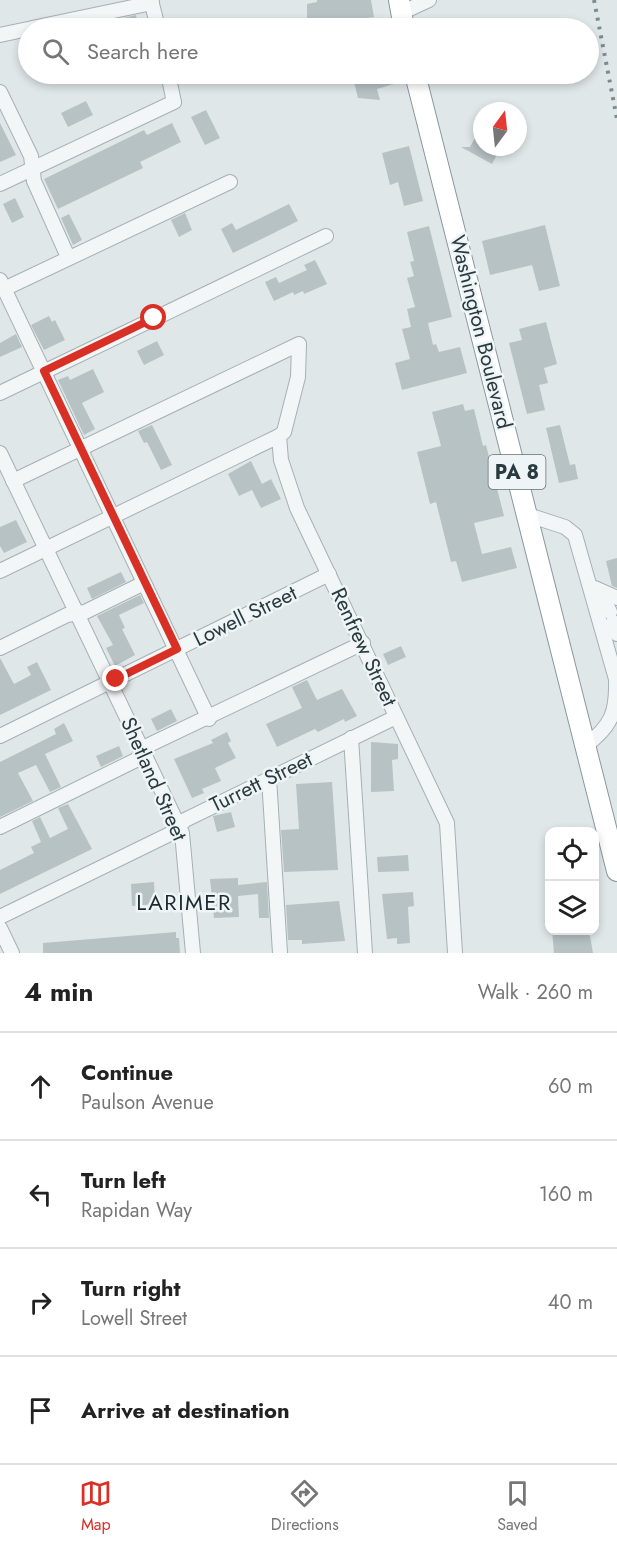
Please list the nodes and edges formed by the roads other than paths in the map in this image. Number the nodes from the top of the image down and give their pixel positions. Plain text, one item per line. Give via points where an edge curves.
1 (429, 0) edge
2 (152, 2) edge
3 (401, 14) edge
4 (91, 18) edge
5 (156, 18) edge
6 (18, 31) edge
7 (0, 35) edge
8 (170, 84) edge
9 (418, 84) edge
10 (0, 92) edge
11 (33, 169) junction
12 (230, 182) dead end
13 (0, 184) edge
14 (326, 236) dead end
15 (68, 257) junction
16 (2, 284) edge
17 (44, 371) junction
18 (0, 393) edge
19 (279, 436) junction
20 (80, 448) junction
21 (0, 453) edge
22 (13, 481) junction
23 (528, 515) junction
24 (112, 516) junction
25 (46, 548) junction
26 (0, 571) edge
27 (329, 574) junction
28 (144, 583) junction
29 (591, 586) junction
30 (617, 598) edge
31 (75, 613) junction
32 (613, 623) edge
33 (363, 643) junction
34 (0, 648) edge
35 (177, 649) junction
36 (616, 676) edge
37 (111, 682) junction
38 (396, 717) junction
39 (209, 719) junction
40 (0, 736) edge
41 (351, 738) junction
42 (586, 745) junction
43 (143, 752) junction
44 (269, 778) junction
45 (179, 826) junction
46 (0, 827) edge
47 (617, 871) edge
48 (0, 917) edge
49 (0, 928) edge
50 (12, 953) edge
51 (193, 953) edge
52 (280, 953) edge
53 (365, 953) edge
54 (455, 953) edge

1 - 3 street
2 - 4 street
2 - 5 street
6 - 7 street
8 - 11 street via 174,102
9 - 23 highway, Washington Boulevard / PA 8
10 - 11 street via 31,156
11 - 13 street
11 - 15 street via 34,181
12 - 15 street
14 - 17 street
15 - 16 street
16 - 17 street
17 - 18 street
17 - 20 street
19 - 20 street, Renfrew Street via 284,432 298,377 299,344
19 - 24 street
19 - 27 street, Renfrew Street via 281,460 297,508
20 - 22 street
20 - 24 street
21 - 22 street, Shetland Street
22 - 25 street, Shetland Street
23 - 29 street via 565,527 575,535
23 - 42 highway, Washington Boulevard / PA 8
24 - 25 street
24 - 28 street
25 - 26 street
25 - 31 street, Shetland Street
27 - 33 street, Renfrew Street
27 - 35 street, Lowell Street
28 - 31 street via 85,612
28 - 35 street
29 - 30 street
29 - 32 street via 603,598
29 - 36 street
31 - 34 street
31 - 37 street, Shetland Street
33 - 38 street, Renfrew Street
33 - 39 street
35 - 37 street, Lowell Street
35 - 39 street
36 - 42 street via 609,725
37 - 40 street, Lowell Street
37 - 43 street, Shetland Street
38 - 41 street, Turrett Street
38 - 54 street, Renfrew Street via 447,823
39 - 43 street via 149,745
41 - 44 street, Turrett Street
41 - 53 street
42 - 47 highway, Washington Boulevard / PA 8
43 - 45 street, Shetland Street
43 - 46 street via 136,760
44 - 45 street, Turrett Street
44 - 52 street
45 - 48 street, Turrett Street via 172,833
45 - 51 street, Shetland Street via 185,840
49 - 50 street

